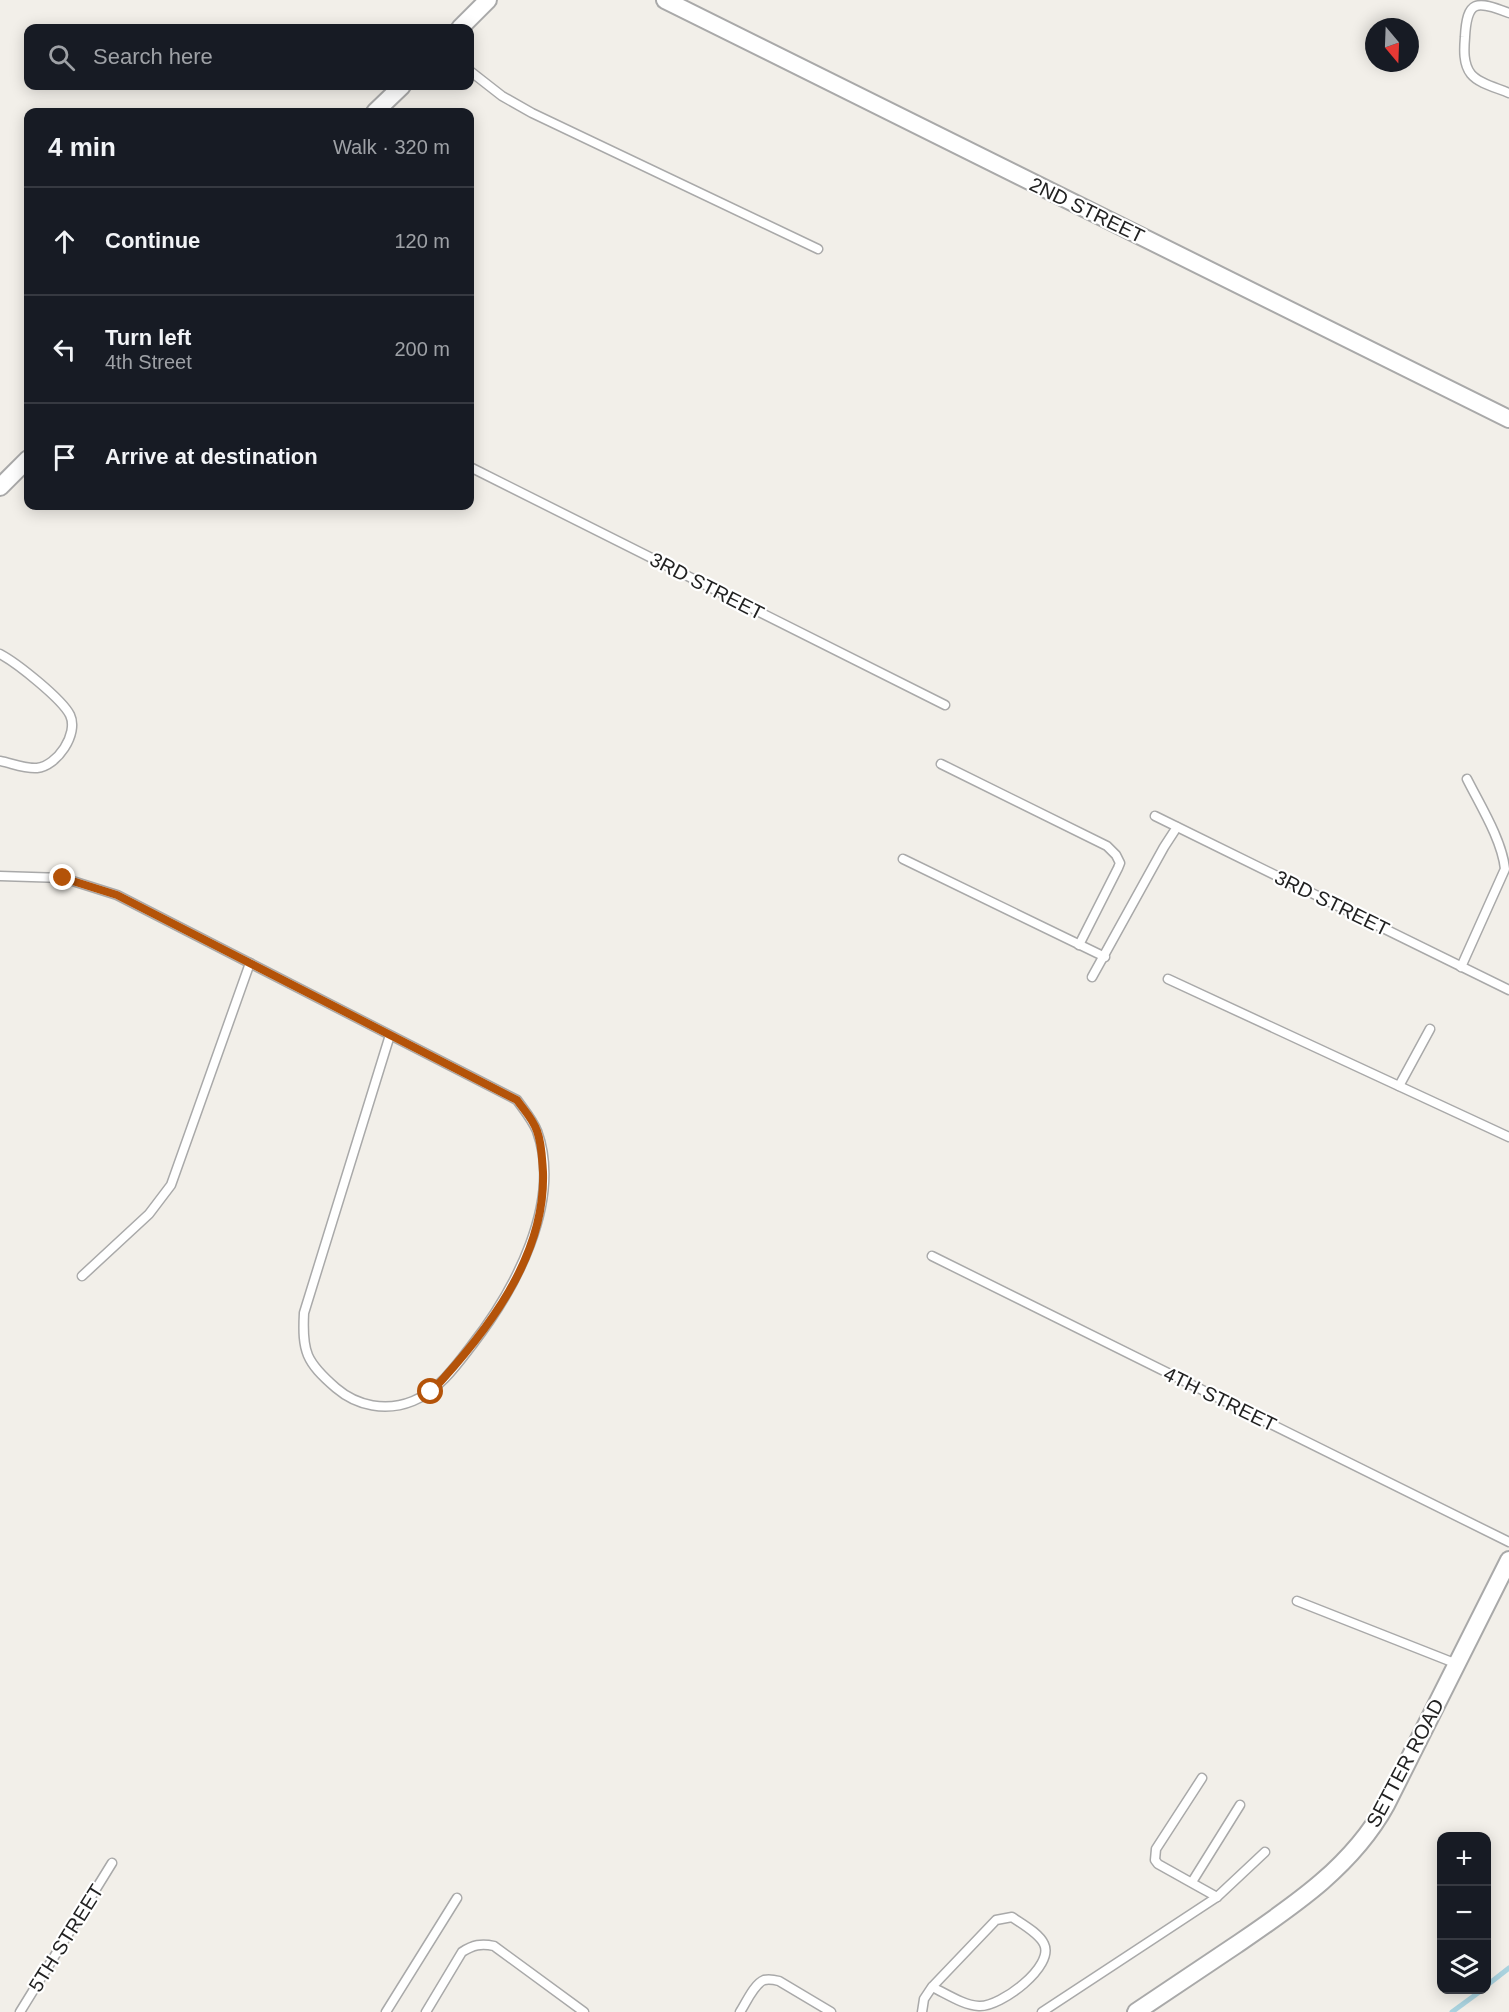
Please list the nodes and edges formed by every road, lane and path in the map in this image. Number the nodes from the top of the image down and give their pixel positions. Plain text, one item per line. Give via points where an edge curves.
1 (488, 0) edge
2 (665, 0) edge
3 (1509, 13) edge
4 (464, 24) edge
5 (474, 74) edge
6 (398, 90) edge
7 (1509, 93) edge
8 (379, 108) edge
9 (818, 249) dead end
10 (1509, 419) edge
11 (24, 463) edge
12 (474, 469) edge
13 (0, 487) edge
14 (0, 654) edge
15 (945, 705) dead end
16 (0, 761) edge
17 (941, 764) dead end
18 (1467, 779) dead end
19 (1155, 816) dead end
20 (1176, 827) junction
21 (903, 859) dead end
22 (0, 876) edge
23 (1079, 945) junction
24 (1105, 957) junction
25 (250, 963) junction
26 (1461, 967) junction
27 (1092, 977) dead end
28 (1168, 979) dead end
29 (1509, 990) edge
30 (1431, 1029) dead end
31 (390, 1035) junction
32 (1400, 1086) junction
33 (1509, 1137) edge
34 (932, 1256) dead end
35 (82, 1276) dead end
36 (1509, 1542) edge
37 (1509, 1560) edge
38 (1297, 1600) dead end
39 (1457, 1664) junction
40 (1202, 1778) dead end
41 (1240, 1805) dead end
42 (1265, 1852) dead end
43 (112, 1863) dead end
44 (1192, 1882) junction
45 (457, 1898) dead end
46 (1217, 1898) junction
47 (932, 1987) junction
48 (20, 2012) edge
49 (386, 2012) edge
50 (426, 2012) edge
51 (584, 2012) edge
52 (740, 2012) edge
53 (831, 2012) edge
54 (922, 2012) edge
55 (1042, 2012) edge
56 (1136, 2012) edge

1 - 4 street
2 - 10 street, 2ND STREET
3 - 7 lane via 1486,4 1470,10 1466,17 1465,58 1475,78
5 - 9 lane via 532,113
6 - 8 street
11 - 13 street
12 - 15 lane, 3RD STREET
14 - 16 lane via 51,694 74,724 71,737 50,764 38,768
17 - 23 lane via 1107,846 1116,855 1118,868
18 - 26 lane via 1505,869
19 - 20 lane, 3RD STREET
20 - 24 lane
20 - 26 lane, 3RD STREET
21 - 23 lane
22 - 25 lane via 55,877 85,883 117,895
23 - 24 lane
24 - 27 lane
25 - 31 lane
25 - 35 lane via 171,1185 149,1214
26 - 29 lane, 3RD STREET
28 - 32 lane
30 - 32 lane
31 - 31 lane via 304,1313 303,1339 309,1361 343,1393 369,1406 393,1407 431,1392 478,1337 530,1248 543,1185 537,1131 517,1100
32 - 33 lane
34 - 36 lane, 4TH STREET
37 - 39 street, SETTER ROAD
38 - 39 lane
39 - 56 street, SETTER ROAD via 1378,1820 1344,1862 1311,1892
40 - 44 lane via 1154,1854 1158,1864
41 - 44 lane
42 - 46 lane
43 - 48 lane, 5TH STREET
44 - 46 lane
45 - 49 lane
46 - 55 lane
47 - 47 lane via 996,1920 1012,1917 1044,1944 1043,1959 1030,1978 992,2004 968,2004
47 - 54 lane
50 - 51 lane via 462,1952 485,1944 494,1946
52 - 53 lane via 758,1985 772,1980

